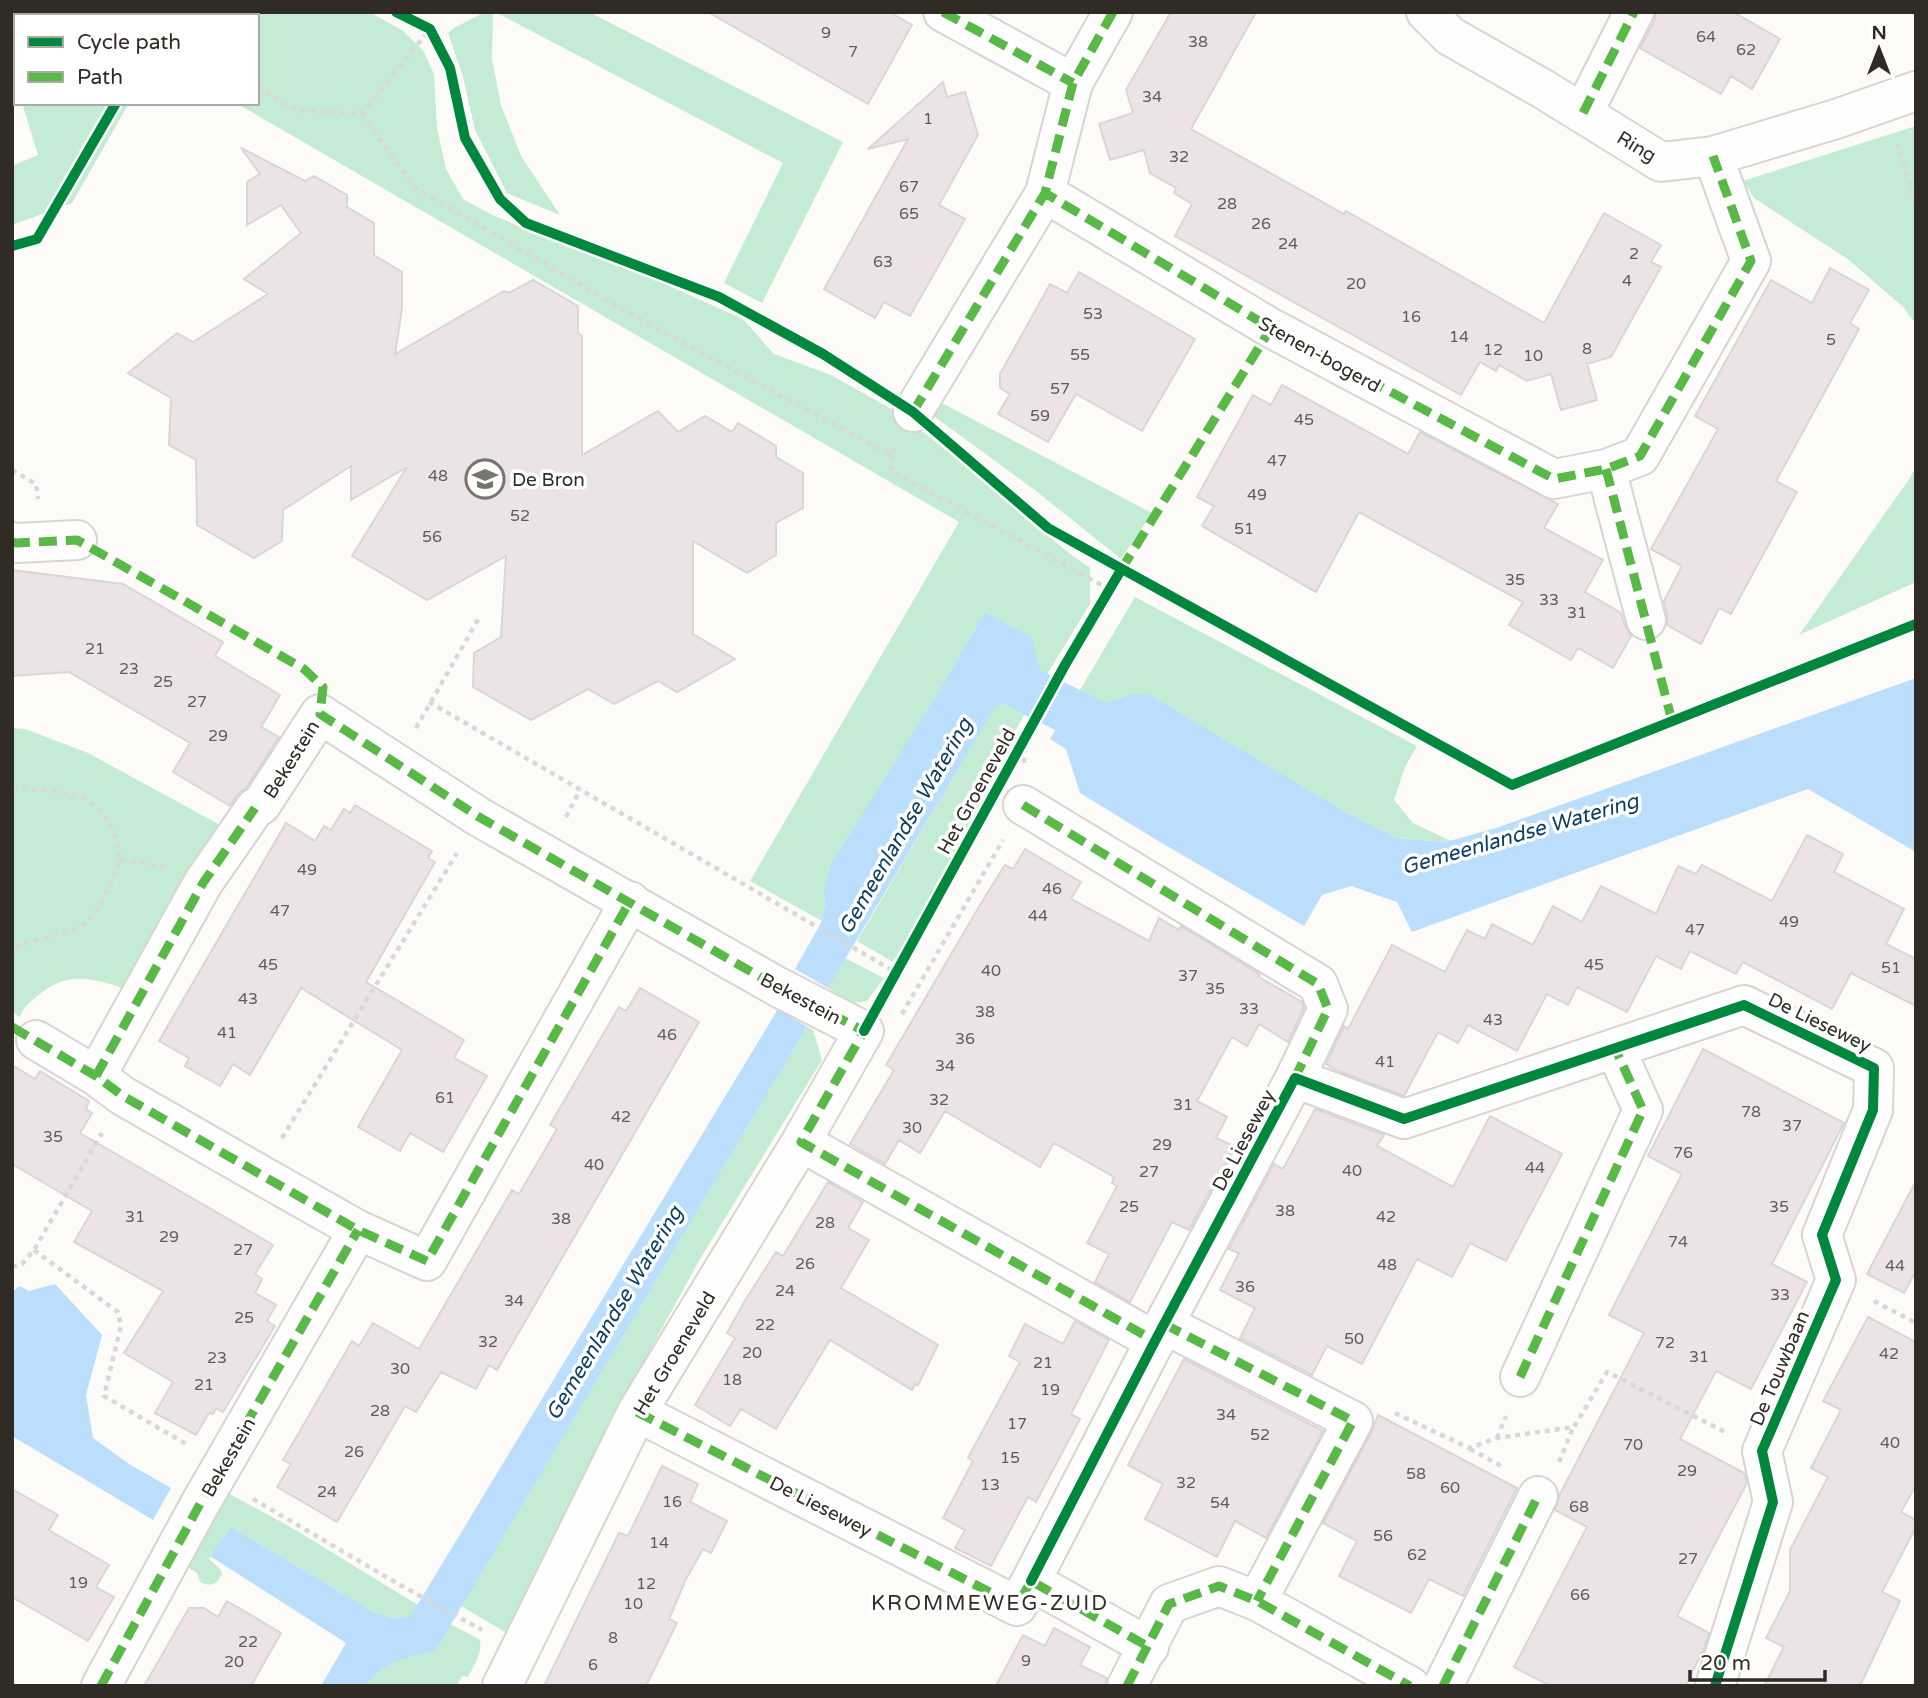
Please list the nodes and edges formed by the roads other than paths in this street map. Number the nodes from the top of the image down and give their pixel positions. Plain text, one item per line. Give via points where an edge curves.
1 (943, 12) edge
2 (1113, 12) edge
3 (1426, 12) edge
4 (1634, 12) edge
5 (1073, 83) junction
6 (1900, 97) edge
7 (1583, 113) junction
8 (1713, 156) junction
9 (1045, 193) junction
10 (914, 412) road end
11 (1605, 469) junction
12 (77, 540) dead end
13 (12, 542) edge
14 (1646, 620) dead end
15 (1023, 805) road end
16 (630, 901) junction
17 (864, 1031) joint
18 (36, 1040) dead end
19 (1615, 1048) junction
20 (1874, 1068) joint
21 (1295, 1078) junction
22 (110, 1086) junction
23 (801, 1142) junction
24 (358, 1230) junction
25 (1160, 1332) junction
26 (1520, 1377) dead end
27 (637, 1412) junction
28 (1538, 1496) dead end
29 (1031, 1581) junction
30 (1257, 1601) junction
31 (1149, 1647) junction
32 (101, 1686) edge
33 (502, 1686) edge
34 (1127, 1686) edge
35 (1410, 1686) edge
36 (1443, 1686) edge
37 (1714, 1686) edge

1 - 5 street
2 - 5 street
3 - 7 street, Ring via 1450,36
4 - 7 street
5 - 9 street
6 - 8 street, Ring
7 - 8 street, Ring via 1661,162
8 - 11 street, Stenen-bogerd via 1752,261 1640,456
9 - 10 street
9 - 11 street, Stenen-bogerd via 1271,328 1554,480
11 - 14 street
12 - 13 street
15 - 21 street, De Liesewey via 1318,984 1328,1009
16 - 17 street, Bekestein
16 - 22 street, Bekestein via 479,817 320,713 261,805 254,808 203,883
16 - 24 street via 427,1261
17 - 23 street, Het Groeneveld
18 - 22 street
19 - 20 street, De Liesewey via 1744,1005
19 - 21 street, De Liesewey via 1404,1119
19 - 26 street via 1643,1110
20 - 37 street, De Touwbaan via 1873,1110 1822,1235 1836,1280 1762,1451 1773,1502
21 - 25 street, De Liesewey
22 - 24 street
23 - 25 street
23 - 27 street, Het Groeneveld
24 - 32 street, Bekestein
25 - 29 street, De Liesewey
25 - 30 street via 1353,1421
27 - 29 street, De Liesewey via 1017,1606
27 - 33 street, Het Groeneveld
28 - 36 street
29 - 31 street
30 - 31 street via 1219,1586 1170,1604
30 - 35 street
31 - 34 street

